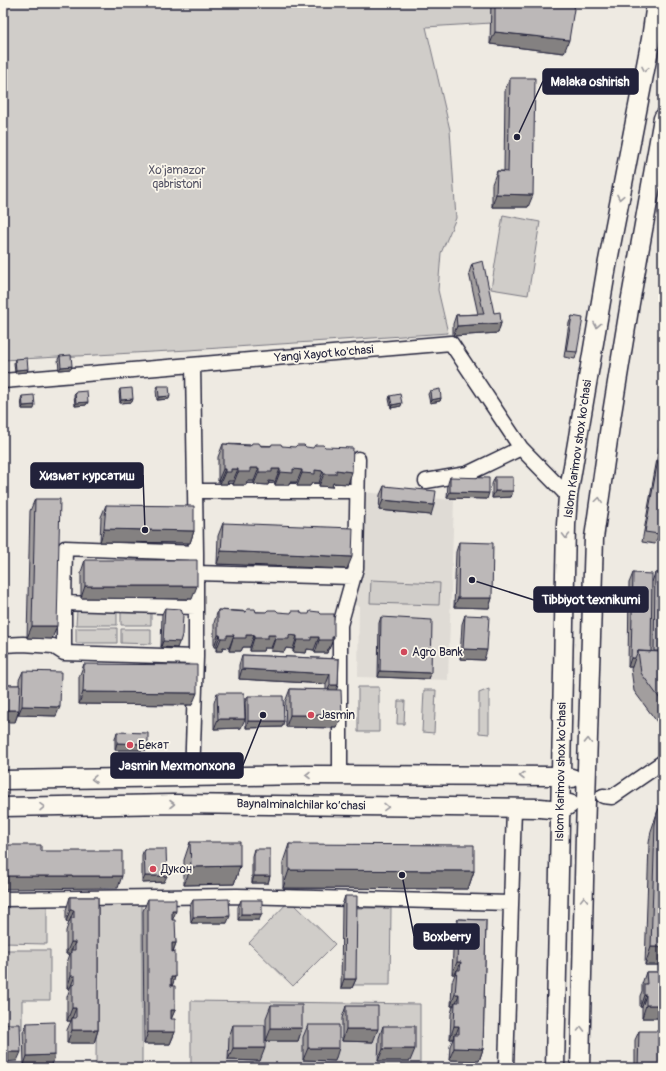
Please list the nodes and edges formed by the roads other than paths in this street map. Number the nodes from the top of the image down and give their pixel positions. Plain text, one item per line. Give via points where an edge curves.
1 (656, 3) edge
2 (650, 39) junction
3 (663, 53) edge
4 (663, 118) edge
5 (628, 153) junction
6 (655, 158) junction
7 (193, 365) junction
8 (3, 381) edge
9 (521, 448) junction
10 (358, 459) dead end
11 (426, 481) dead end
12 (195, 491) junction
13 (357, 491) junction
14 (568, 496) junction
15 (196, 552) junction
16 (196, 573) junction
17 (353, 577) junction
18 (64, 603) junction
19 (195, 607) junction
20 (3, 645) edge
21 (64, 652) junction
22 (196, 657) junction
23 (663, 762) edge
24 (340, 775) junction
25 (561, 776) junction
26 (192, 777) junction
27 (586, 777) junction
28 (3, 780) edge
29 (603, 796) junction
30 (3, 807) edge
31 (514, 808) junction
32 (561, 810) junction
33 (586, 811) junction
34 (3, 899) edge
35 (510, 902) junction
36 (506, 1068) edge
37 (555, 1068) edge
38 (580, 1068) edge

1 - 2 main road, Islom Karimov shox ko'chasi
2 - 3 main road via 653,47
2 -> 5 main road, Islom Karimov shox ko'chasi
4 - 6 main road, Islom Karimov shox ko'chasi
5 - 6 main road via 633,146 644,143 654,150
5 -> 14 main road, Islom Karimov shox ko'chasi
27 -> 6 main road, Islom Karimov shox ko'chasi via 594,538 612,412
7 - 8 street, Yangi Xayot ko'chasi
7 - 9 street, Yangi Xayot ko'chasi via 451,343
7 - 12 street
9 - 11 street via 467,474
9 - 14 street, Yangi Xayot ko'chasi
10 - 13 street
12 - 13 street
12 - 15 street
13 - 17 street via 356,568
14 -> 25 main road, Islom Karimov shox ko'chasi
15 - 16 street
15 - 18 street via 65,548
16 - 17 street
16 - 19 street
17 - 24 street via 340,625
18 - 19 street
18 - 21 street
19 - 22 street
20 - 21 street via 53,646
21 - 22 street
22 - 26 street
23 - 29 street via 612,797
25 -> 24 main road
24 -> 26 main road
25 - 27 main road
25 - 32 main road, Islom Karimov shox ko'chasi
26 -> 28 main road
27 - 29 street
27 - 32 main road via 577,797
27 - 33 main road, Islom Karimov shox ko'chasi
29 - 33 street
30 -> 31 main road, Baynalminalchilar ko’chasi via 173,804
31 - 32 main road, Baynalminalchilar ko’chasi
31 - 35 street
32 - 33 main road, Baynalminalchilar ko’chasi
32 - 37 main road, Islom Karimov shox ko'chasi
38 -> 33 main road, Islom Karimov shox ko'chasi
34 - 35 street via 237,896
35 - 36 street

